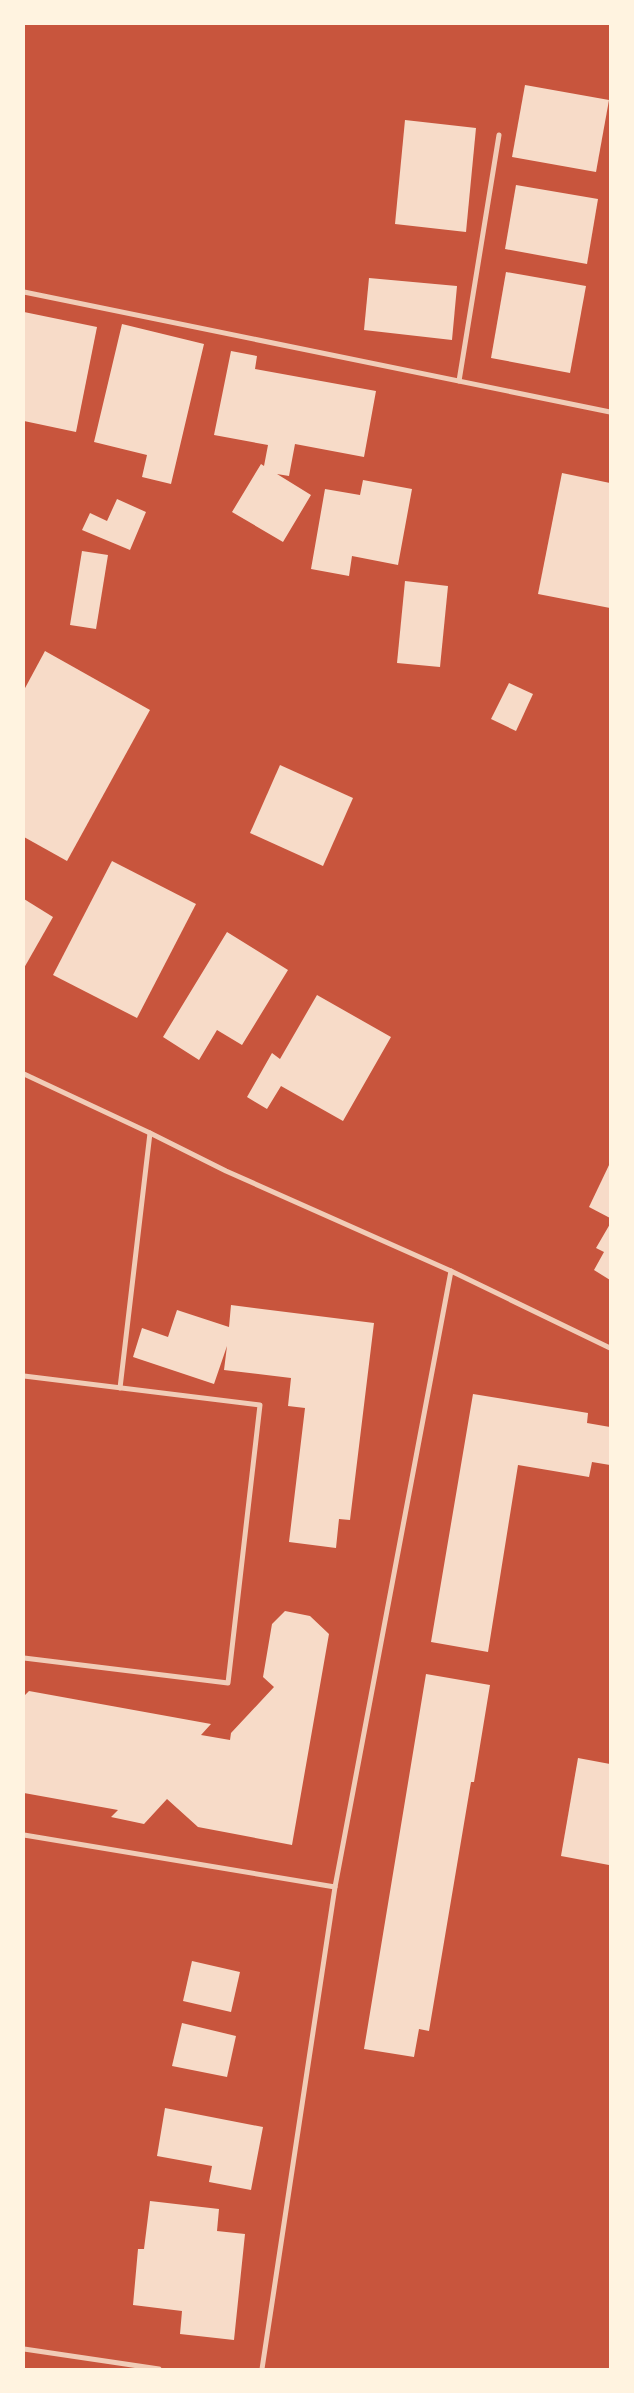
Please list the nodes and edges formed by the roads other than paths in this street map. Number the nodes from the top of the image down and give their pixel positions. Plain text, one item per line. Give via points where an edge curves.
1 (499, 135) dead end
2 (24, 292) edge
3 (459, 381) junction
4 (610, 412) edge
5 (24, 1074) edge
6 (150, 1132) junction
7 (451, 1272) junction
8 (610, 1348) edge
9 (24, 1376) edge
10 (120, 1388) junction
11 (24, 1658) edge
12 (24, 1835) edge
13 (335, 1887) junction
14 (24, 2349) edge
15 (159, 2369) edge
16 (262, 2369) edge

1 - 3 street
2 - 3 street
3 - 4 street
5 - 6 street
6 - 7 street via 226,1171
6 - 10 street
7 - 8 street
7 - 13 street
9 - 10 street
10 - 11 street via 260,1405 228,1683
12 - 13 street
13 - 16 street
14 - 15 street

